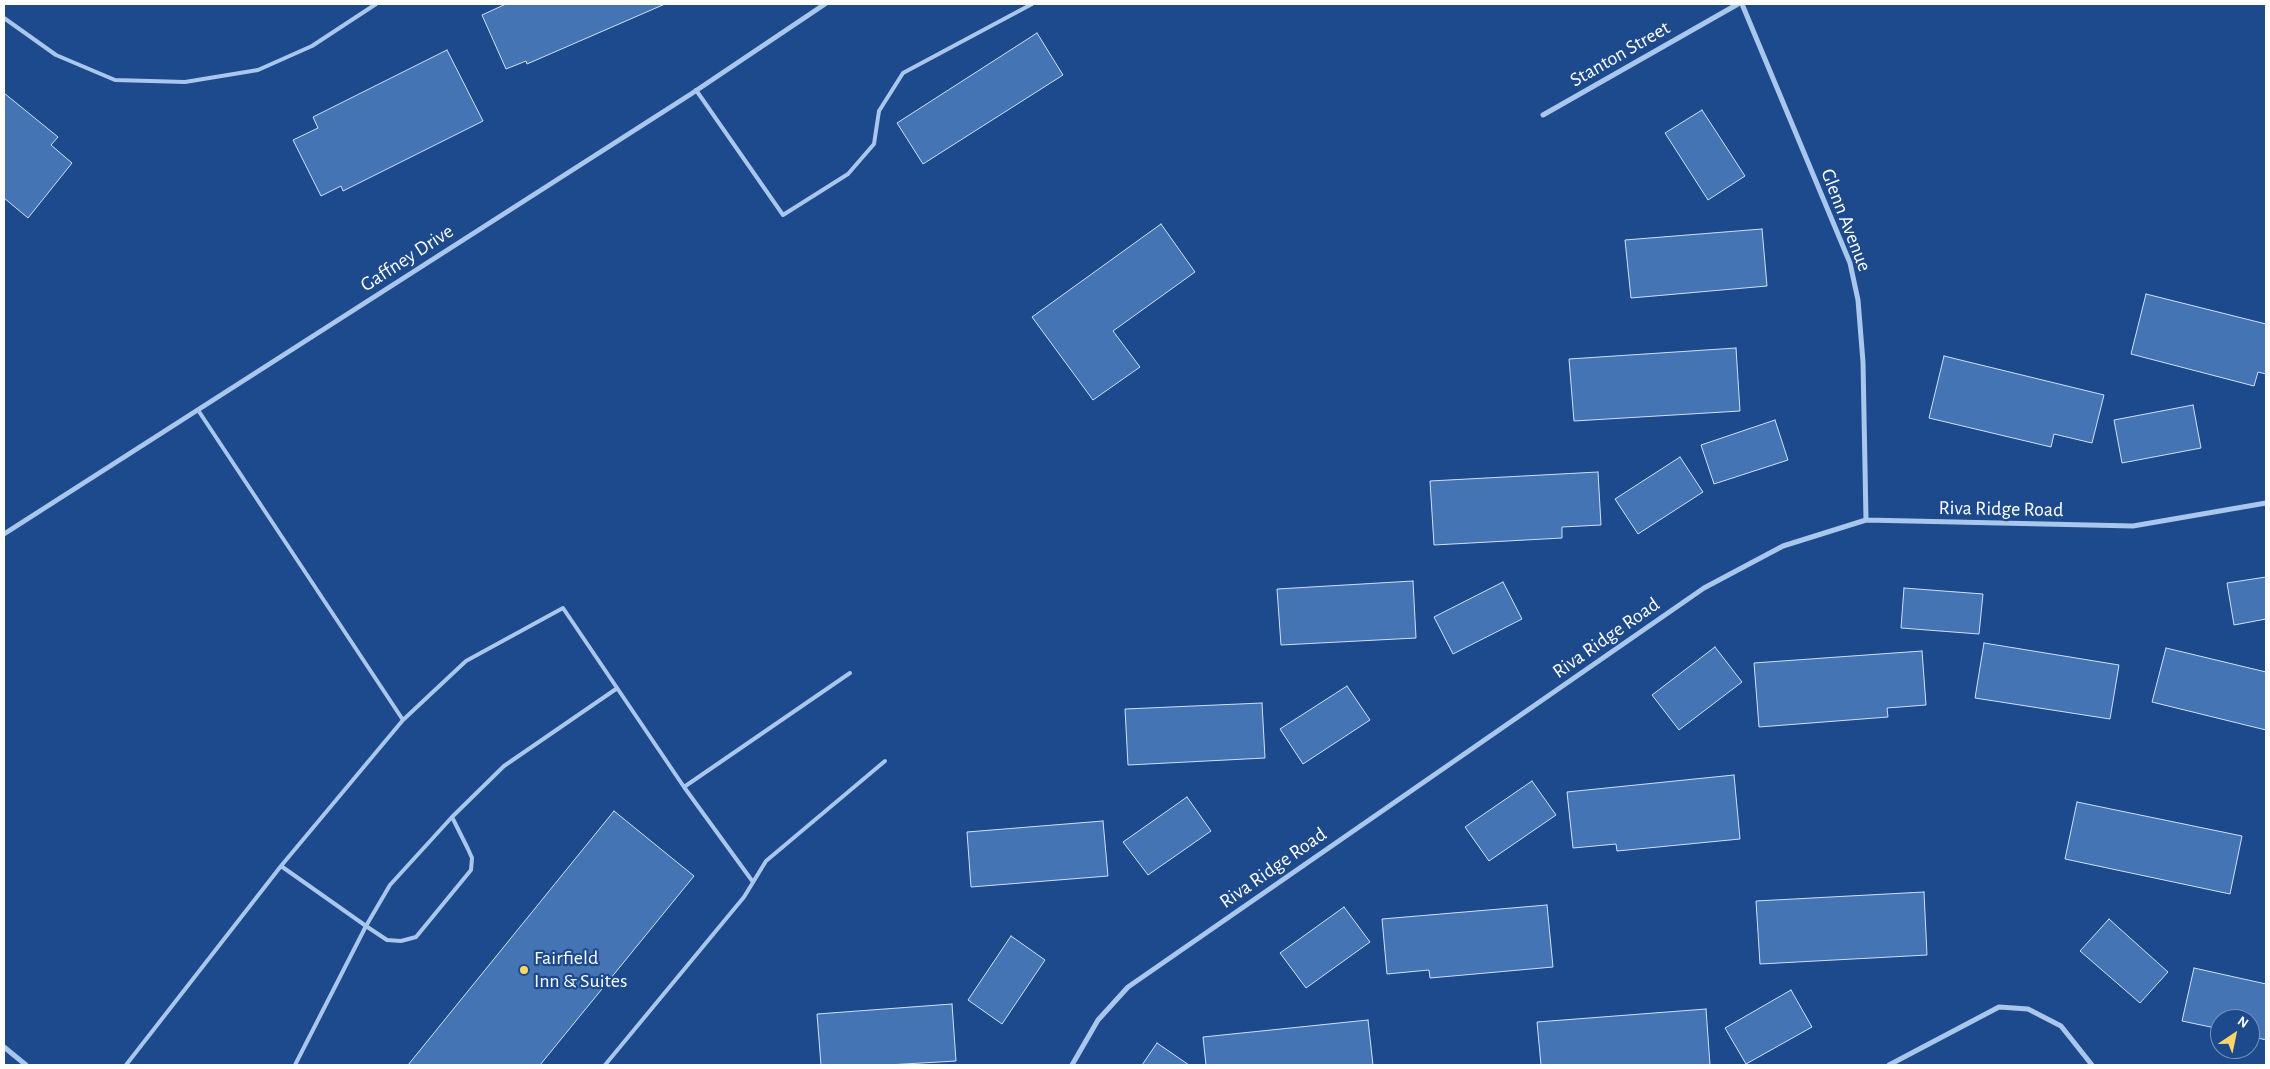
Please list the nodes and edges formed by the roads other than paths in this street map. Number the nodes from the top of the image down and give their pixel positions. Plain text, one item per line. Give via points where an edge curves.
1 (376, 4) edge
2 (825, 4) edge
3 (1032, 4) edge
4 (1738, 4) edge
5 (1742, 4) edge
6 (4, 18) edge
7 (696, 90) junction
8 (1544, 115) dead end
9 (198, 410) junction
10 (2266, 502) edge
11 (1866, 520) junction
12 (4, 534) edge
13 (850, 673) dead end
14 (616, 689) junction
15 (403, 720) junction
16 (885, 761) dead end
17 (684, 787) junction
18 (452, 817) junction
19 (281, 866) junction
20 (753, 882) junction
21 (366, 926) junction
22 (4, 1047) edge
23 (26, 1065) edge
24 (126, 1065) edge
25 (295, 1065) edge
26 (605, 1065) edge
27 (1072, 1065) edge
28 (1889, 1065) edge
29 (2092, 1065) edge

1 - 6 lane via 312,46 258,70 186,82 115,80 56,55
2 - 7 street, Gaffney Drive
3 - 7 lane via 903,73 879,111 874,144 848,174 783,216
4 - 8 street, Stanton Street
5 - 11 street, Glenn Avenue via 1850,263 1858,300 1863,362
7 - 9 street, Gaffney Drive
9 - 12 street, Gaffney Drive
9 - 15 lane
10 - 11 street, Riva Ridge Road via 2134,526
11 - 27 street, Riva Ridge Road via 1782,546 1704,588 1128,987 1098,1020
13 - 17 lane
14 - 15 lane via 563,608 466,660
14 - 17 lane
14 - 18 lane via 504,766
15 - 19 lane
16 - 20 lane via 766,861
17 - 20 lane
18 - 21 lane via 390,885
18 - 21 lane via 472,858 471,870 416,937 388,940
19 - 21 lane
19 - 24 lane
20 - 26 lane
21 - 25 lane
22 - 23 street
28 - 29 street via 1998,1007 2028,1009 2061,1026

